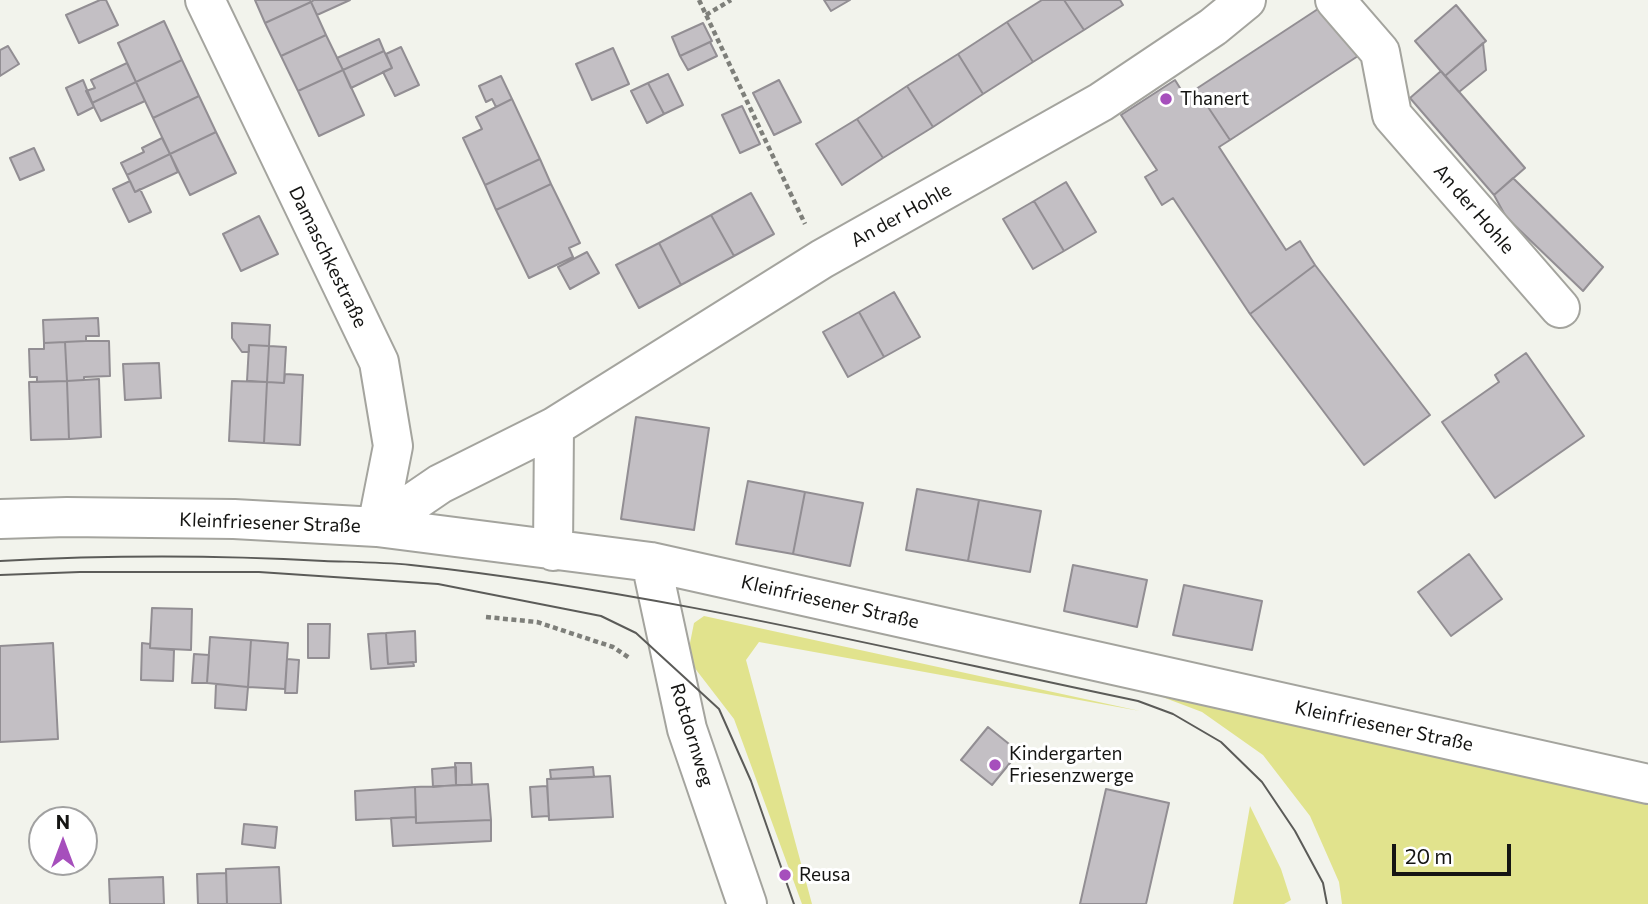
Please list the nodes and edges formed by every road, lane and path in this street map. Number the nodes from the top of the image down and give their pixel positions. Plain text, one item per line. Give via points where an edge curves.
1 (205, 0) edge
2 (699, 0) edge
3 (731, 0) edge
4 (1246, 0) edge
5 (1335, 0) edge
6 (1204, 14) edge
7 (706, 15) junction
8 (822, 260) junction
9 (1560, 308) dead end
10 (554, 427) junction
11 (0, 519) edge
12 (377, 527) junction
13 (553, 551) junction
14 (651, 562) junction
15 (486, 617) dead end
16 (678, 690) junction
17 (1648, 784) edge
18 (747, 904) edge

1 - 12 street, Damaschkestraße via 379,362 393,446
2 - 7 path
3 - 7 path
4 - 6 street, An der Hohle
5 - 9 street, An der Hohle via 1380,52 1392,115
6 - 8 street, An der Hohle via 1101,102
7 - 8 path
8 - 10 street, An der Hohle
10 - 12 street, An der Hohle via 440,484
10 - 13 street
11 - 12 street, Kleinfriesener Straße via 234,519
12 - 13 street, Kleinfriesener Straße
13 - 14 street, Kleinfriesener Straße
14 - 16 street, Rotdornweg
14 - 17 street, Kleinfriesener Straße
15 - 16 path via 537,622 612,647
16 - 18 street, Rotdornweg

